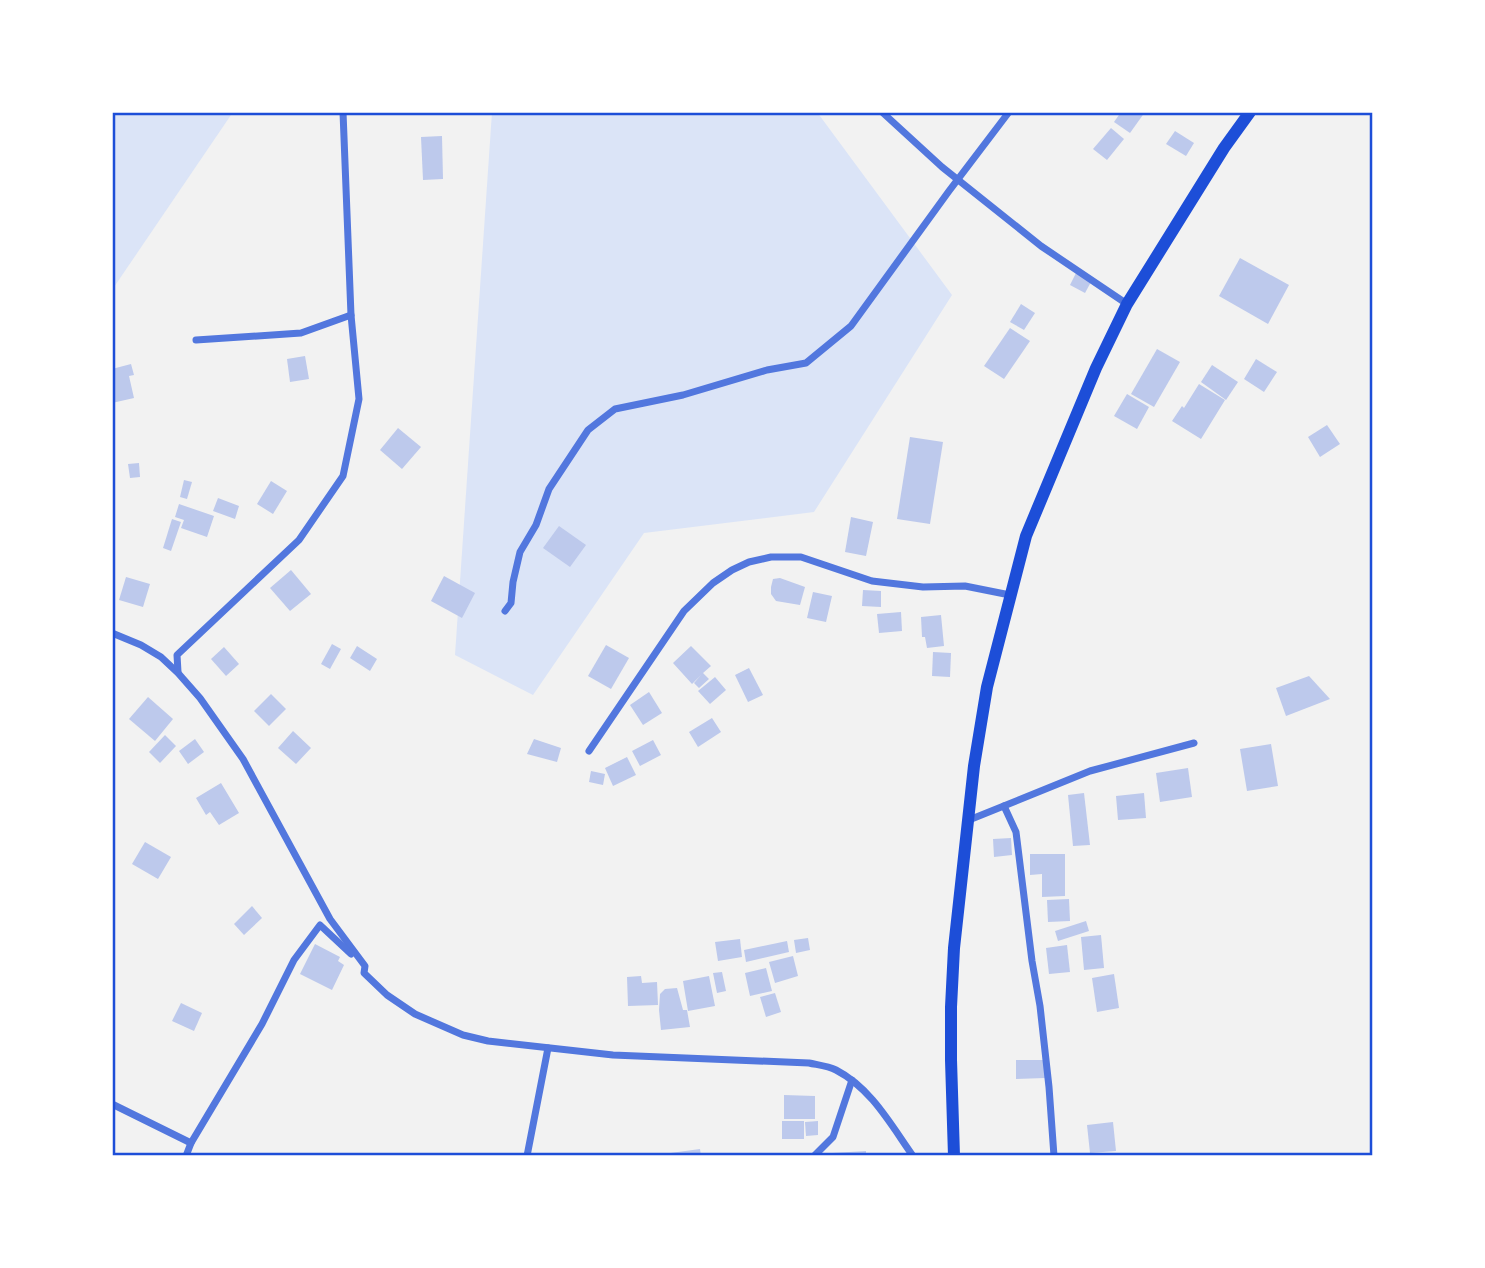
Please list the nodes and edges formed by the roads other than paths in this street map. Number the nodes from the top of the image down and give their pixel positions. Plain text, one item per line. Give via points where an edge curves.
1 (343, 112) edge
2 (882, 112) edge
3 (1009, 112) edge
4 (1251, 112) edge
5 (958, 179) junction
6 (1127, 304) junction
7 (351, 315) junction
8 (196, 341) dead end
9 (1010, 595) junction
10 (505, 611) dead end
11 (112, 633) edge
12 (178, 673) junction
13 (1194, 743) dead end
14 (589, 751) dead end
15 (1004, 806) junction
16 (969, 820) junction
17 (365, 966) junction
18 (548, 1048) junction
19 (852, 1080) junction
20 (112, 1104) edge
21 (191, 1143) junction
22 (186, 1156) edge
23 (527, 1156) edge
24 (814, 1156) edge
25 (912, 1156) edge
26 (954, 1156) edge
27 (1054, 1156) edge

1 - 7 street
2 - 5 street
3 - 5 street
4 - 6 highway
5 - 6 street via 1041,246
5 - 10 street via 851,326 806,363 615,409 588,430 549,489 520,552 511,603
6 - 9 highway via 1032,517
7 - 8 street via 301,333
7 - 12 street via 359,398 343,476 299,540 177,655
9 - 14 street via 965,586 872,581 801,556 749,562 713,583 684,611
9 - 16 highway via 987,687
11 - 12 street via 161,657
12 - 17 street via 243,759 330,919
13 - 15 street via 1090,771
15 - 16 street
15 - 27 street via 1016,832
16 - 26 highway via 951,1007
17 - 18 street via 364,973 415,1014 463,1035
17 - 21 street via 320,925 294,960 262,1024
18 - 19 street via 809,1063
18 - 23 street
19 - 24 street via 832,1137
19 - 25 street via 870,1097
20 - 21 street
21 - 22 street

